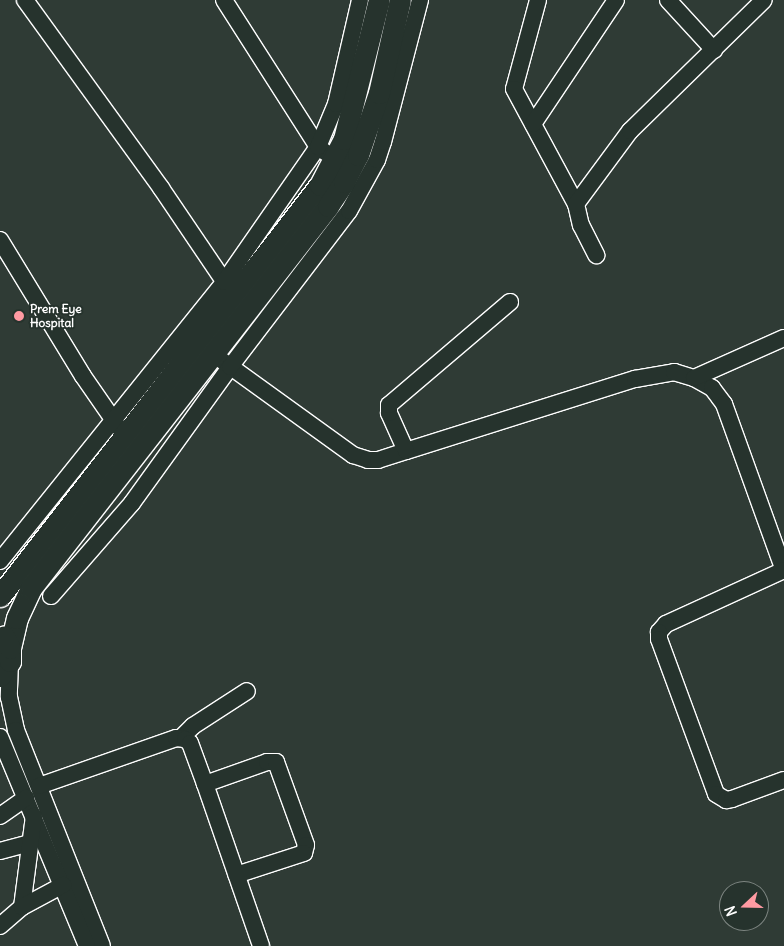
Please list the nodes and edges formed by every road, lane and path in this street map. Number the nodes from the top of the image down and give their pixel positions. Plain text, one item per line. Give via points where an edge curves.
1 (25, 0) edge
2 (224, 0) edge
3 (360, 0) edge
4 (379, 0) edge
5 (389, 0) edge
6 (400, 0) edge
7 (420, 0) edge
8 (538, 0) edge
9 (616, 0) edge
10 (668, 0) edge
11 (764, 0) edge
12 (714, 50) junction
13 (533, 124) junction
14 (350, 131) junction
15 (326, 153) junction
16 (576, 204) junction
17 (0, 240) edge
18 (596, 254) dead end
19 (229, 289) junction
20 (510, 302) dead end
21 (784, 338) edge
22 (222, 361) junction
23 (694, 378) junction
24 (119, 427) junction
25 (406, 451) junction
26 (0, 561) edge
27 (784, 570) edge
28 (0, 596) edge
29 (51, 596) dead end
30 (5, 654) edge
31 (248, 691) dead end
32 (0, 737) edge
33 (181, 738) junction
34 (784, 780) edge
35 (205, 784) junction
36 (39, 786) junction
37 (26, 798) junction
38 (0, 816) edge
39 (34, 816) junction
40 (29, 843) junction
41 (0, 850) edge
42 (236, 875) junction
43 (63, 885) junction
44 (22, 907) junction
45 (0, 926) edge
46 (87, 946) edge
47 (102, 946) edge
48 (261, 946) edge

1 - 19 street via 161,188
2 - 15 street
3 - 15 street
4 - 14 main road
5 - 14 main road via 376,58
6 - 22 main road via 379,93 358,155 328,206
7 - 22 street via 383,142 349,211
8 - 13 street via 514,89
9 - 13 street
10 - 12 street
11 - 12 street
12 - 16 street via 630,131
13 - 16 street
14 - 15 main road
15 - 19 main road via 320,185
16 - 18 street via 581,225
17 - 24 street
19 - 24 main road
20 - 25 street via 389,405 389,413
21 - 23 street
22 - 25 street via 362,459 378,460
22 - 29 street via 132,503
22 - 30 main road via 31,588 16,618
23 - 25 street via 674,372 635,379
23 - 27 street via 712,388 724,404
24 - 26 street
24 - 28 main road
27 - 34 street via 666,624 659,632 659,639 716,794 726,800 732,799
30 - 36 street via 16,730
31 - 33 street via 193,726
32 - 37 street
33 - 35 street via 190,743
33 - 36 street
35 - 42 street
35 - 42 street via 267,762 276,762 306,845 304,853
36 - 47 street
37 - 38 street
37 - 39 street
39 - 40 street
39 - 43 street
40 - 41 street
40 - 44 street
42 - 48 street
43 - 44 street
43 - 46 street
44 - 45 street

